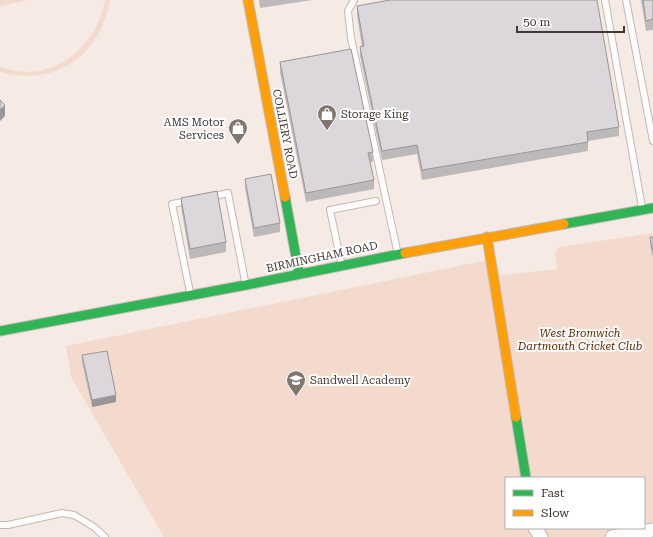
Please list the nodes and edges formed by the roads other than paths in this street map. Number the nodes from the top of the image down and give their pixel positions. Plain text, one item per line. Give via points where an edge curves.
1 (248, 0) edge
2 (354, 0) edge
3 (605, 0) edge
4 (626, 0) edge
5 (653, 141) edge
6 (207, 197) edge
7 (193, 200) edge
8 (376, 201) dead end
9 (649, 209) edge
10 (487, 237) junction
11 (397, 254) junction
12 (342, 266) junction
13 (299, 273) junction
14 (246, 285) junction
15 (190, 295) junction
16 (0, 332) edge
17 (526, 477) edge
18 (0, 525) edge
19 (653, 530) edge
20 (105, 537) edge
21 (612, 537) edge

1 - 13 main road, COLLIERY ROAD
2 - 11 lane via 348,11 351,38
3 - 9 lane
4 - 5 lane
6 - 14 lane via 228,193
7 - 15 lane via 172,204
8 - 12 lane via 330,210
9 - 10 main road, BIRMINGHAM ROAD
10 - 11 main road, BIRMINGHAM ROAD
10 - 17 main road
11 - 12 main road, BIRMINGHAM ROAD
12 - 13 main road, BIRMINGHAM ROAD
13 - 14 main road, BIRMINGHAM ROAD
14 - 15 main road, BIRMINGHAM ROAD
15 - 16 main road, BIRMINGHAM ROAD
18 - 20 lane via 62,513 78,517
19 - 21 street

